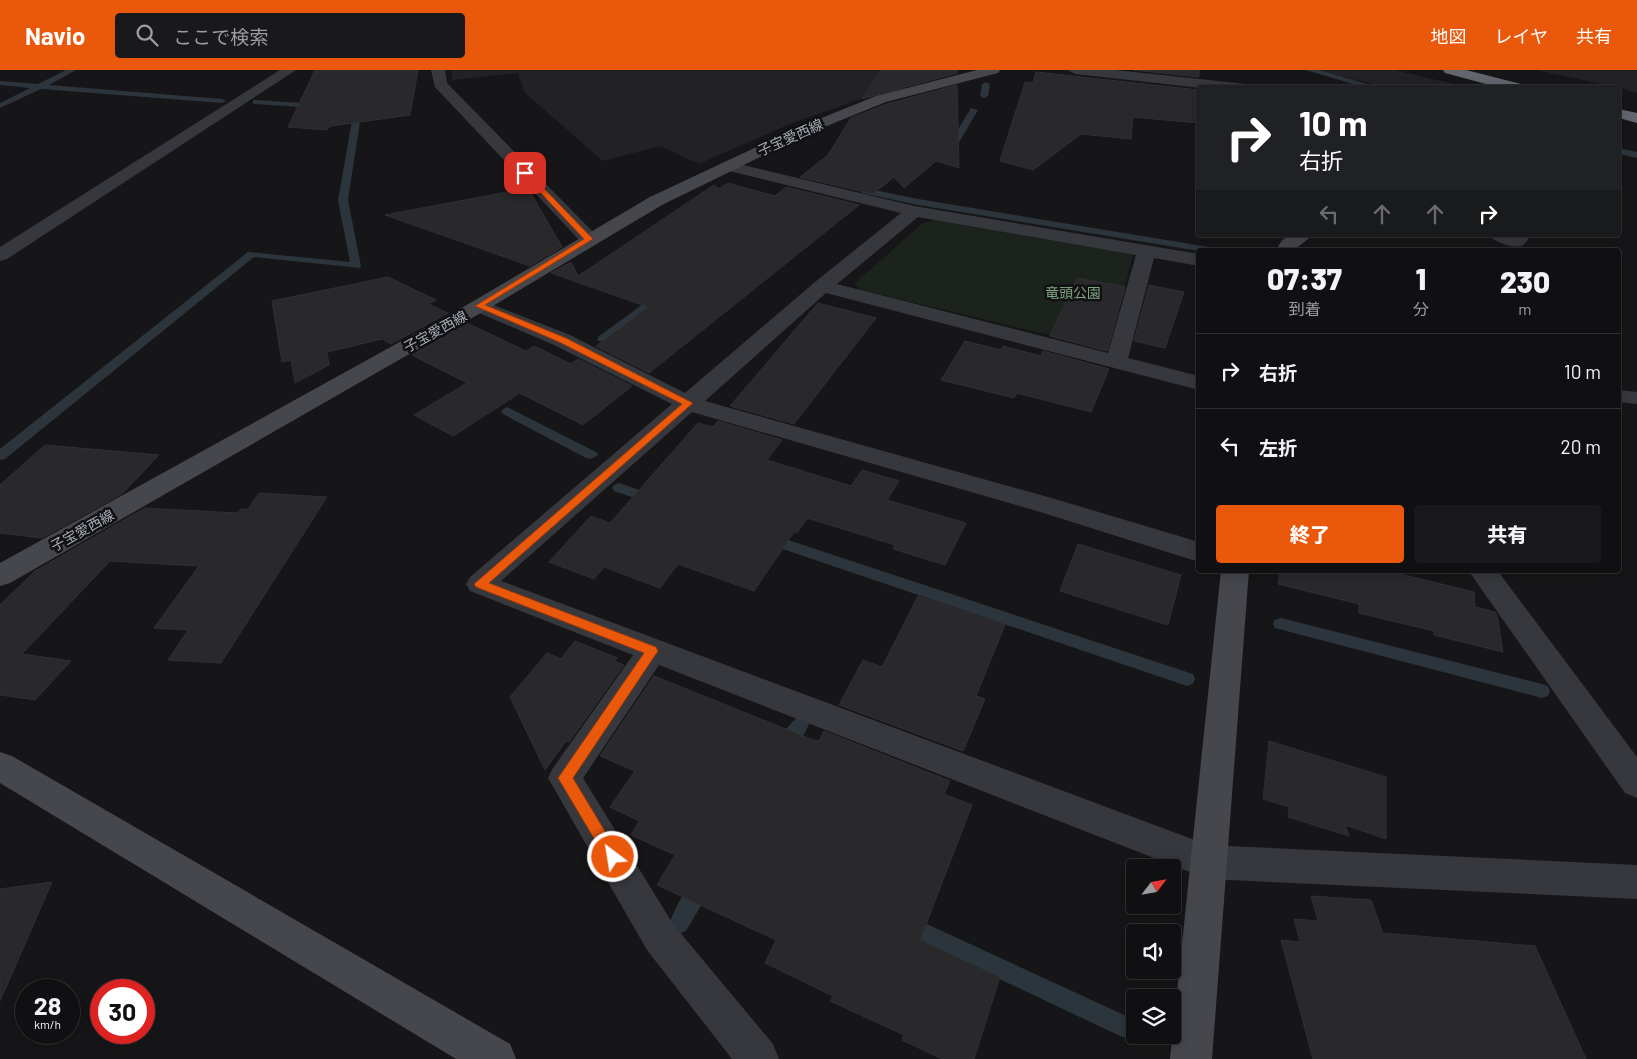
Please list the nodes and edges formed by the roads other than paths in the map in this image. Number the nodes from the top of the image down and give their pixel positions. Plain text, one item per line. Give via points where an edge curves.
1 (289, 70) edge
2 (438, 70) edge
3 (993, 70) edge
4 (1075, 70) edge
5 (1450, 70) edge
6 (1218, 85) edge
7 (1508, 85) edge
8 (1621, 114) edge
9 (1637, 118) edge
10 (726, 166) junction
11 (914, 211) junction
12 (1301, 237) edge
13 (1504, 237) edge
14 (1520, 237) edge
15 (589, 239) junction
16 (1286, 248) edge
17 (1146, 251) junction
18 (0, 255) edge
19 (1196, 259) edge
20 (822, 286) junction
21 (479, 306) junction
22 (1116, 362) junction
23 (1196, 382) edge
24 (1621, 396) edge
25 (1637, 398) edge
26 (688, 403) junction
27 (1196, 551) edge
28 (1235, 573) edge
29 (1484, 573) edge
30 (0, 576) edge
31 (652, 651) junction
32 (0, 766) edge
33 (1637, 782) edge
34 (1208, 862) junction
35 (1637, 882) edge
36 (495, 1059) edge
37 (758, 1059) edge
38 (1191, 1059) edge

1 - 18 street
2 - 15 street via 440,84
3 - 10 main road, 子宝愛西線 via 881,99
4 - 6 street
5 - 7 highway
8 - 9 highway
10 - 11 street
10 - 15 main road, 子宝愛西線
11 - 17 street
11 - 20 street
12 - 16 main road
13 - 14 street via 1517,241
15 - 21 main road, 子宝愛西線
17 - 19 street
17 - 22 street
20 - 22 street
20 - 26 street
21 - 26 street via 562,340
21 - 30 main road, 子宝愛西線
22 - 23 street
24 - 25 lane
26 - 27 street
26 - 31 street via 480,584
28 - 34 main road
29 - 33 street
31 - 34 street
31 - 37 street via 565,778 660,937
32 - 36 main road
34 - 35 street
34 - 38 main road

